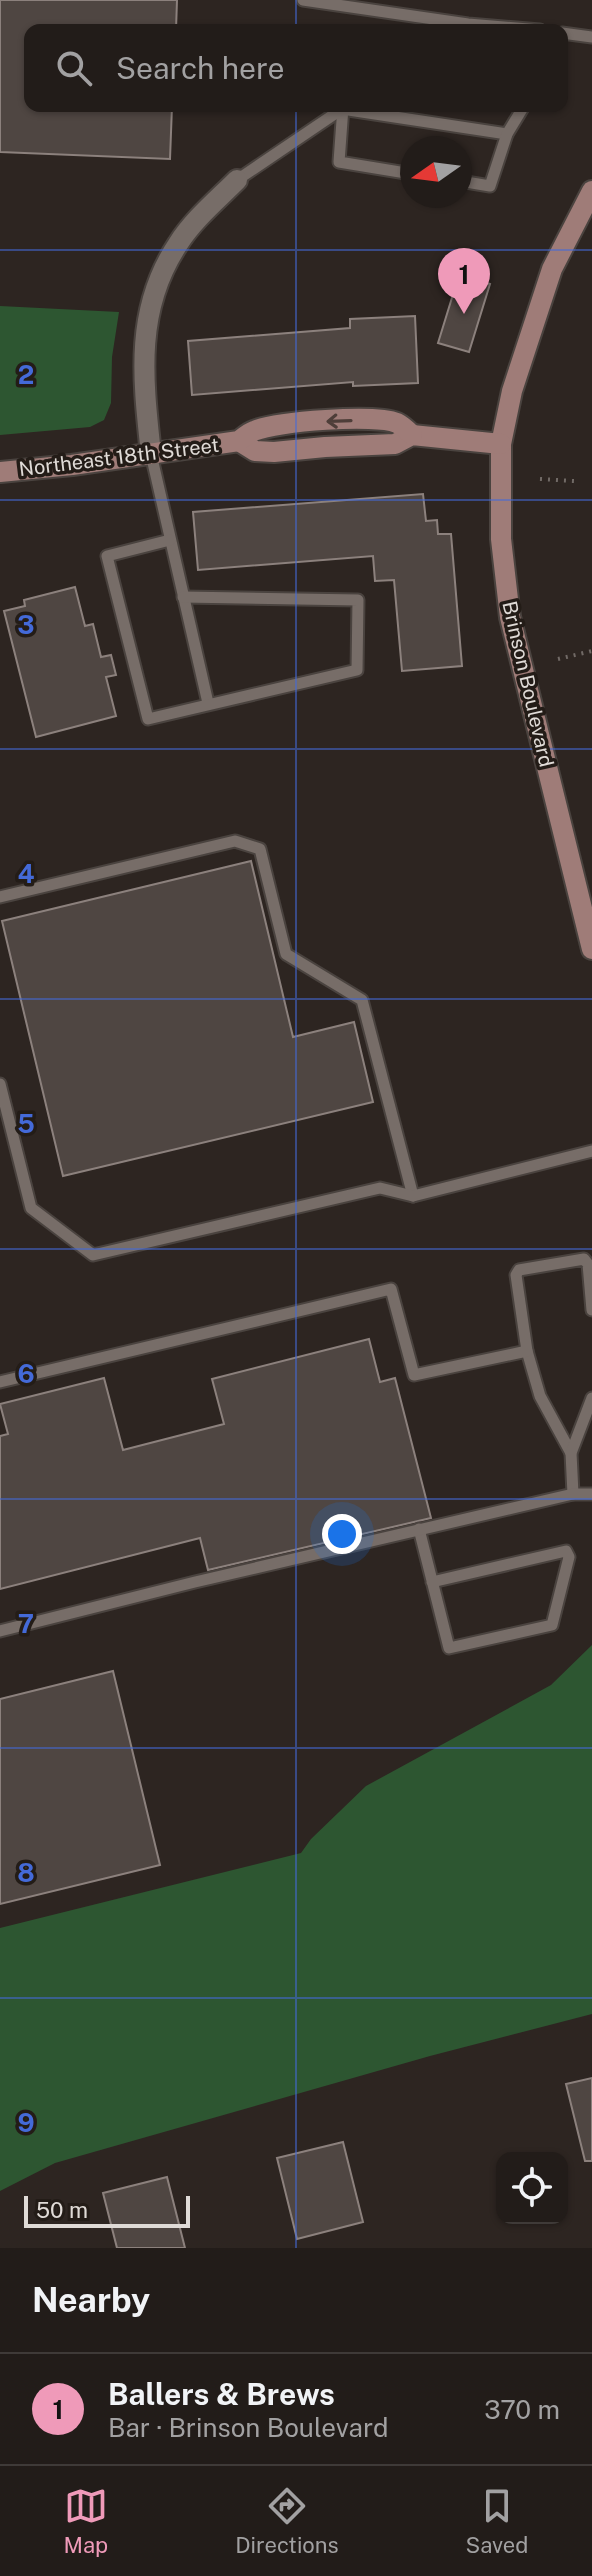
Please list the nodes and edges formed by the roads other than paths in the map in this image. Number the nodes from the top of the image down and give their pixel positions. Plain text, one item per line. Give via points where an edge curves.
1 (303, 0) edge
2 (485, 24) edge
3 (568, 34) edge
4 (592, 37) edge
5 (337, 112) edge
6 (343, 112) edge
7 (368, 112) edge
8 (520, 112) edge
9 (507, 134) junction
10 (400, 172) edge
11 (237, 180) joint
12 (472, 183) edge
13 (592, 191) edge
14 (501, 444) junction
15 (151, 454) junction
16 (0, 472) edge
17 (170, 540) junction
18 (183, 597) junction
19 (208, 703) junction
20 (0, 897) edge
21 (592, 949) edge
22 (0, 1084) edge
23 (592, 1151) edge
24 (413, 1196) junction
25 (592, 1310) edge
26 (527, 1351) junction
27 (0, 1382) edge
28 (592, 1398) edge
29 (571, 1453) junction
30 (573, 1494) junction
31 (592, 1494) edge
32 (419, 1529) junction
33 (432, 1582) junction
34 (0, 1631) edge

1 - 2 lane
3 - 4 lane
5 - 11 lane
6 - 10 lane via 339,162
7 - 9 lane
8 - 9 lane
9 - 12 lane via 490,186
11 - 15 street via 179,242 150,308 142,377
13 - 14 street, Brinson Boulevard via 552,269 512,391
14 - 15 street, Northeast 18th Street via 412,435 384,420 316,421 273,425 239,441
14 - 21 street, Brinson Boulevard via 501,539 510,617
15 - 16 street, Northeast 18th Street
15 - 17 lane
17 - 18 lane
17 - 19 lane via 107,556 148,719
18 - 19 lane
18 - 19 lane via 358,600 357,670
20 - 24 lane via 235,841 260,849 286,954 362,1000
22 - 24 lane via 31,1208 93,1255 380,1188
23 - 24 lane
25 - 26 lane via 584,1259 519,1270
26 - 27 lane via 414,1375 391,1289
26 - 29 lane via 540,1396
28 - 29 lane
29 - 30 lane
30 - 31 lane
30 - 32 lane
32 - 33 lane
32 - 34 lane
33 - 33 lane via 449,1648 552,1625 569,1557 566,1551

